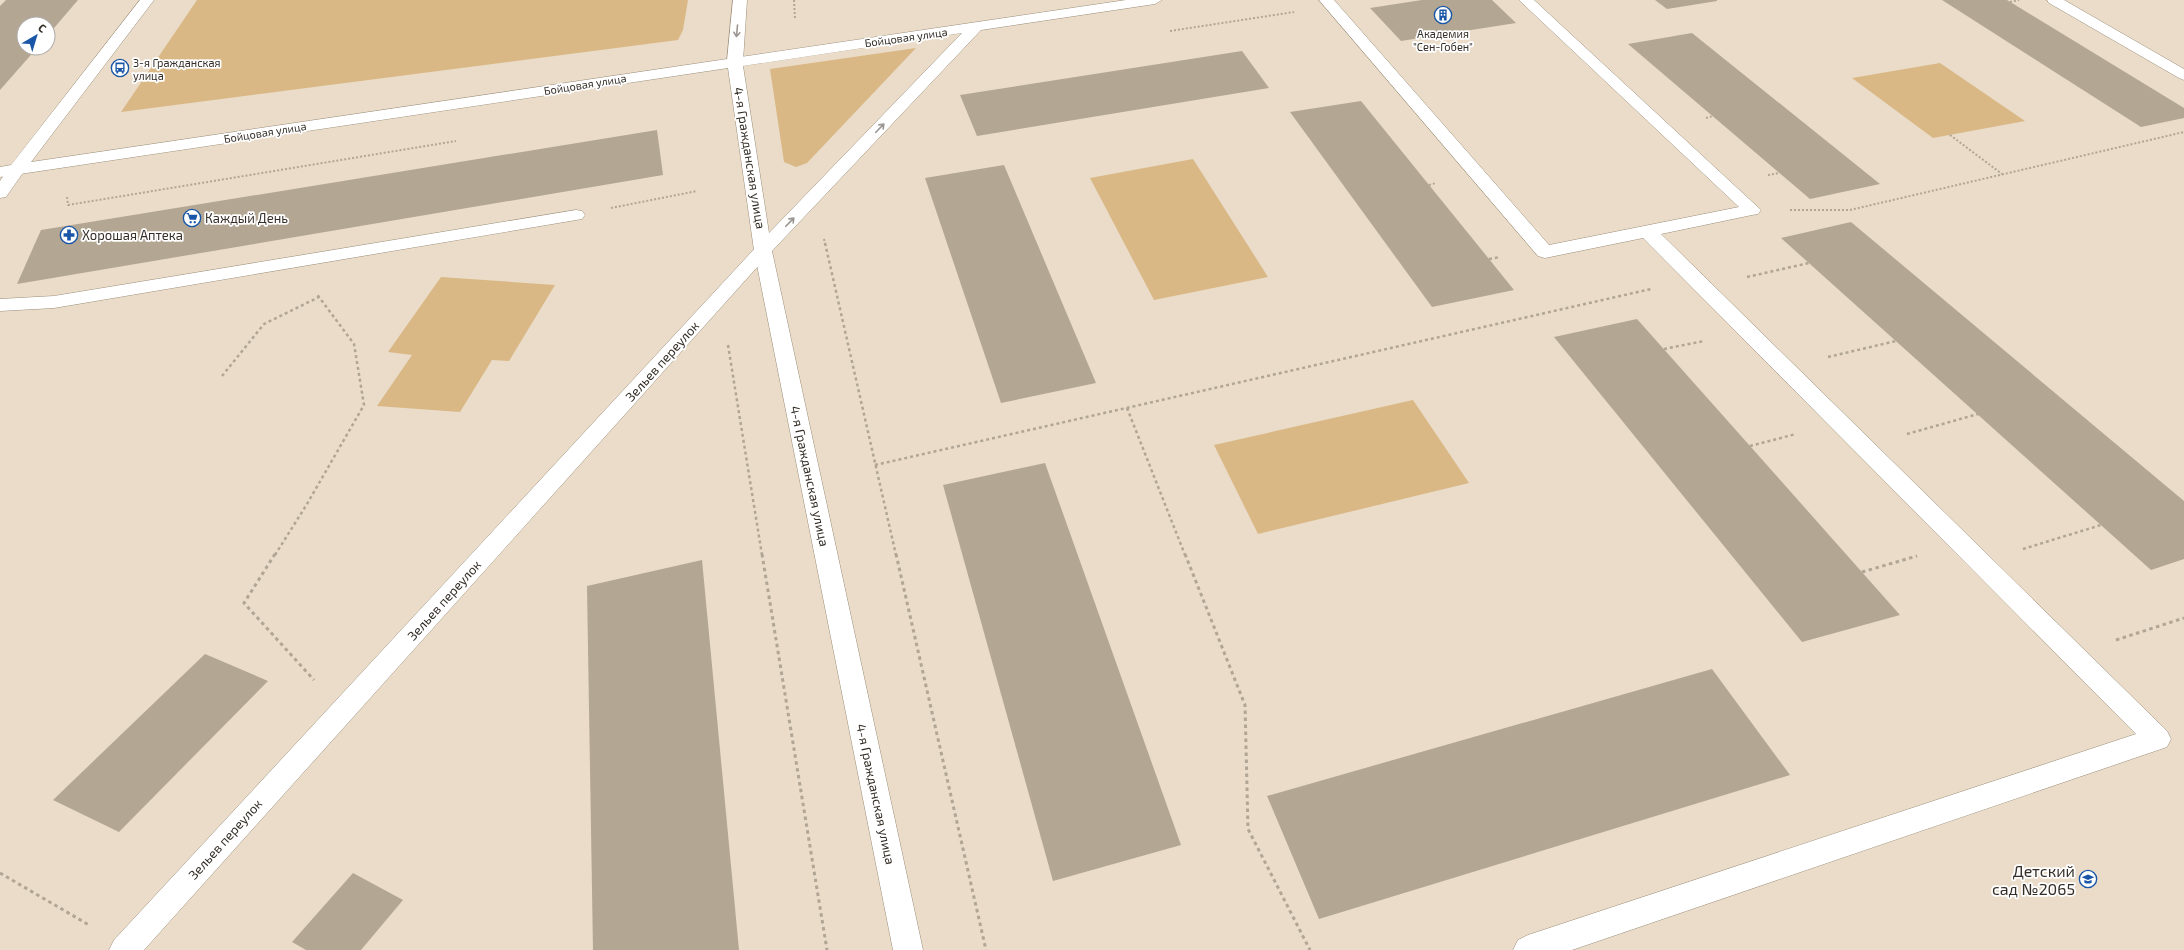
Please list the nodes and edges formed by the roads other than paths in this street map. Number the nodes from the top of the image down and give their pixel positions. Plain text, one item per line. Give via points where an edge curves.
1 (147, 0) edge
2 (740, 0) edge
3 (1155, 0) edge
4 (1526, 0) edge
5 (2054, 0) edge
6 (1329, 3) edge
7 (976, 27) junction
8 (735, 62) junction
9 (2184, 75) edge
10 (8, 171) edge
11 (0, 193) edge
12 (576, 215) road end
13 (1647, 231) junction
14 (763, 250) junction
15 (0, 306) edge
16 (124, 950) edge
17 (908, 950) edge
18 (1528, 950) edge

1 - 10 street
2 -> 8 street, 4-я Гражданская улица
3 - 7 street, Бойцовая улица
4 - 13 street via 1752,210
5 - 9 street
6 - 13 street via 1545,252
7 - 8 street, Бойцовая улица
14 -> 7 street, Зельев переулок
8 - 10 street, Бойцовая улица
8 - 14 street, 4-я Гражданская улица
10 - 11 street
12 - 15 street via 54,302
13 - 18 street via 2158,739
14 - 16 street, Зельев переулок
14 - 17 street, 4-я Гражданская улица

